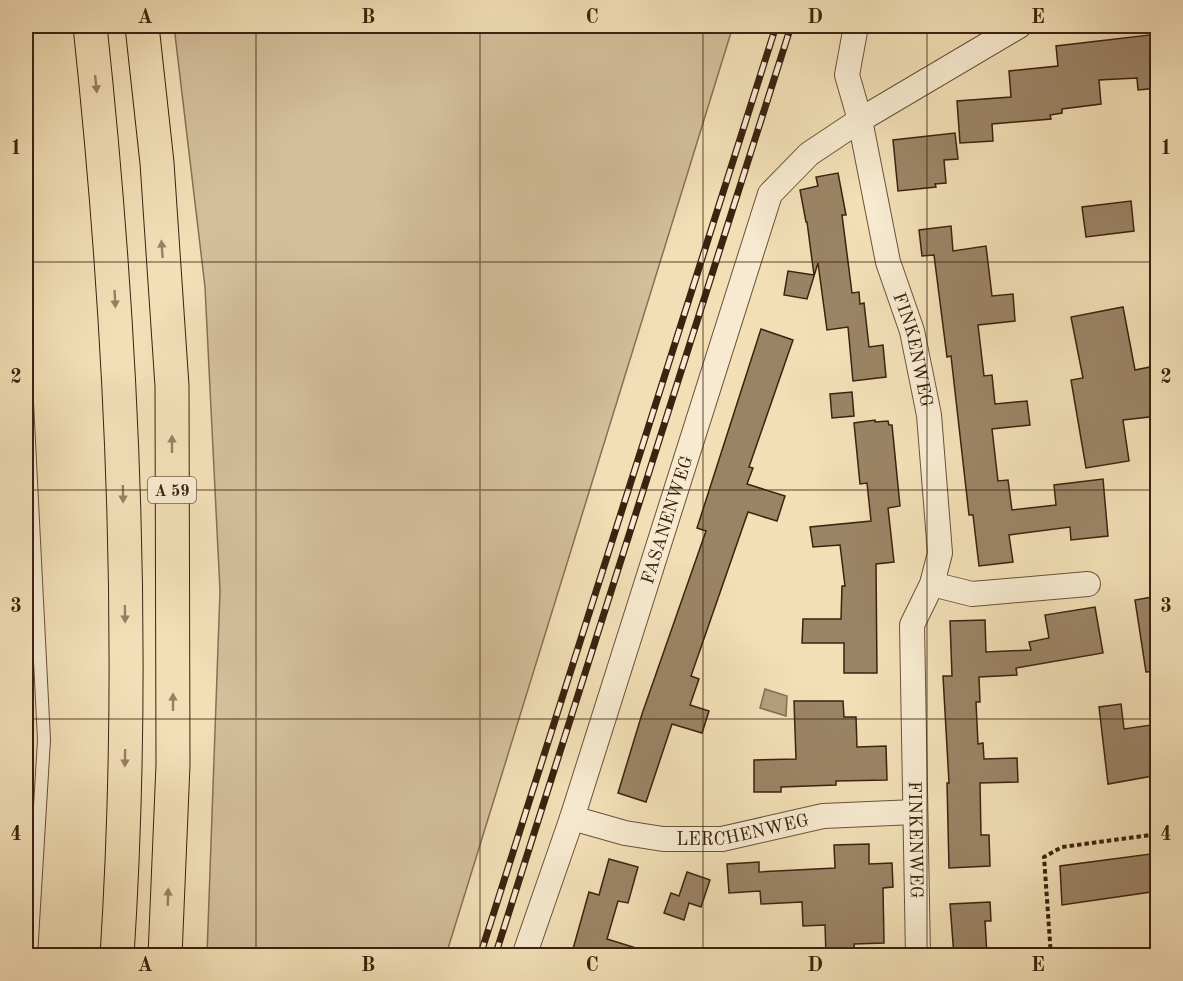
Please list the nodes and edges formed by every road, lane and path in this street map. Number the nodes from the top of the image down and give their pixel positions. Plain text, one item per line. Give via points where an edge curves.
1 (90, 26) edge
2 (142, 26) edge
3 (856, 26) edge
4 (1019, 26) edge
5 (860, 120) junction
6 (26, 382) edge
7 (932, 584) junction
8 (1088, 584) dead end
9 (915, 812) junction
10 (572, 818) junction
11 (1158, 834) edge
12 (31, 956) edge
13 (117, 956) edge
14 (165, 956) edge
15 (524, 956) edge
16 (918, 956) edge
17 (1051, 956) edge

1 -> 13 highway, A 59 via 112,253 123,449 126,708
14 -> 2 highway, A 59 via 173,765 172,386 157,163
3 - 5 street via 847,75
4 - 5 street, FASANENWEG
5 - 7 street, FINKENWEG via 888,262 912,331 929,415 940,553
5 - 10 street, FASANENWEG via 809,154 770,194
6 - 12 lane via 44,740
7 - 8 street via 972,594
7 - 9 street, FINKENWEG via 912,625
9 - 10 street, LERCHENWEG via 823,816 722,839 663,839
9 - 16 street, FINKENWEG
10 - 15 street, FASANENWEG
11 - 17 path via 1062,847 1044,857

